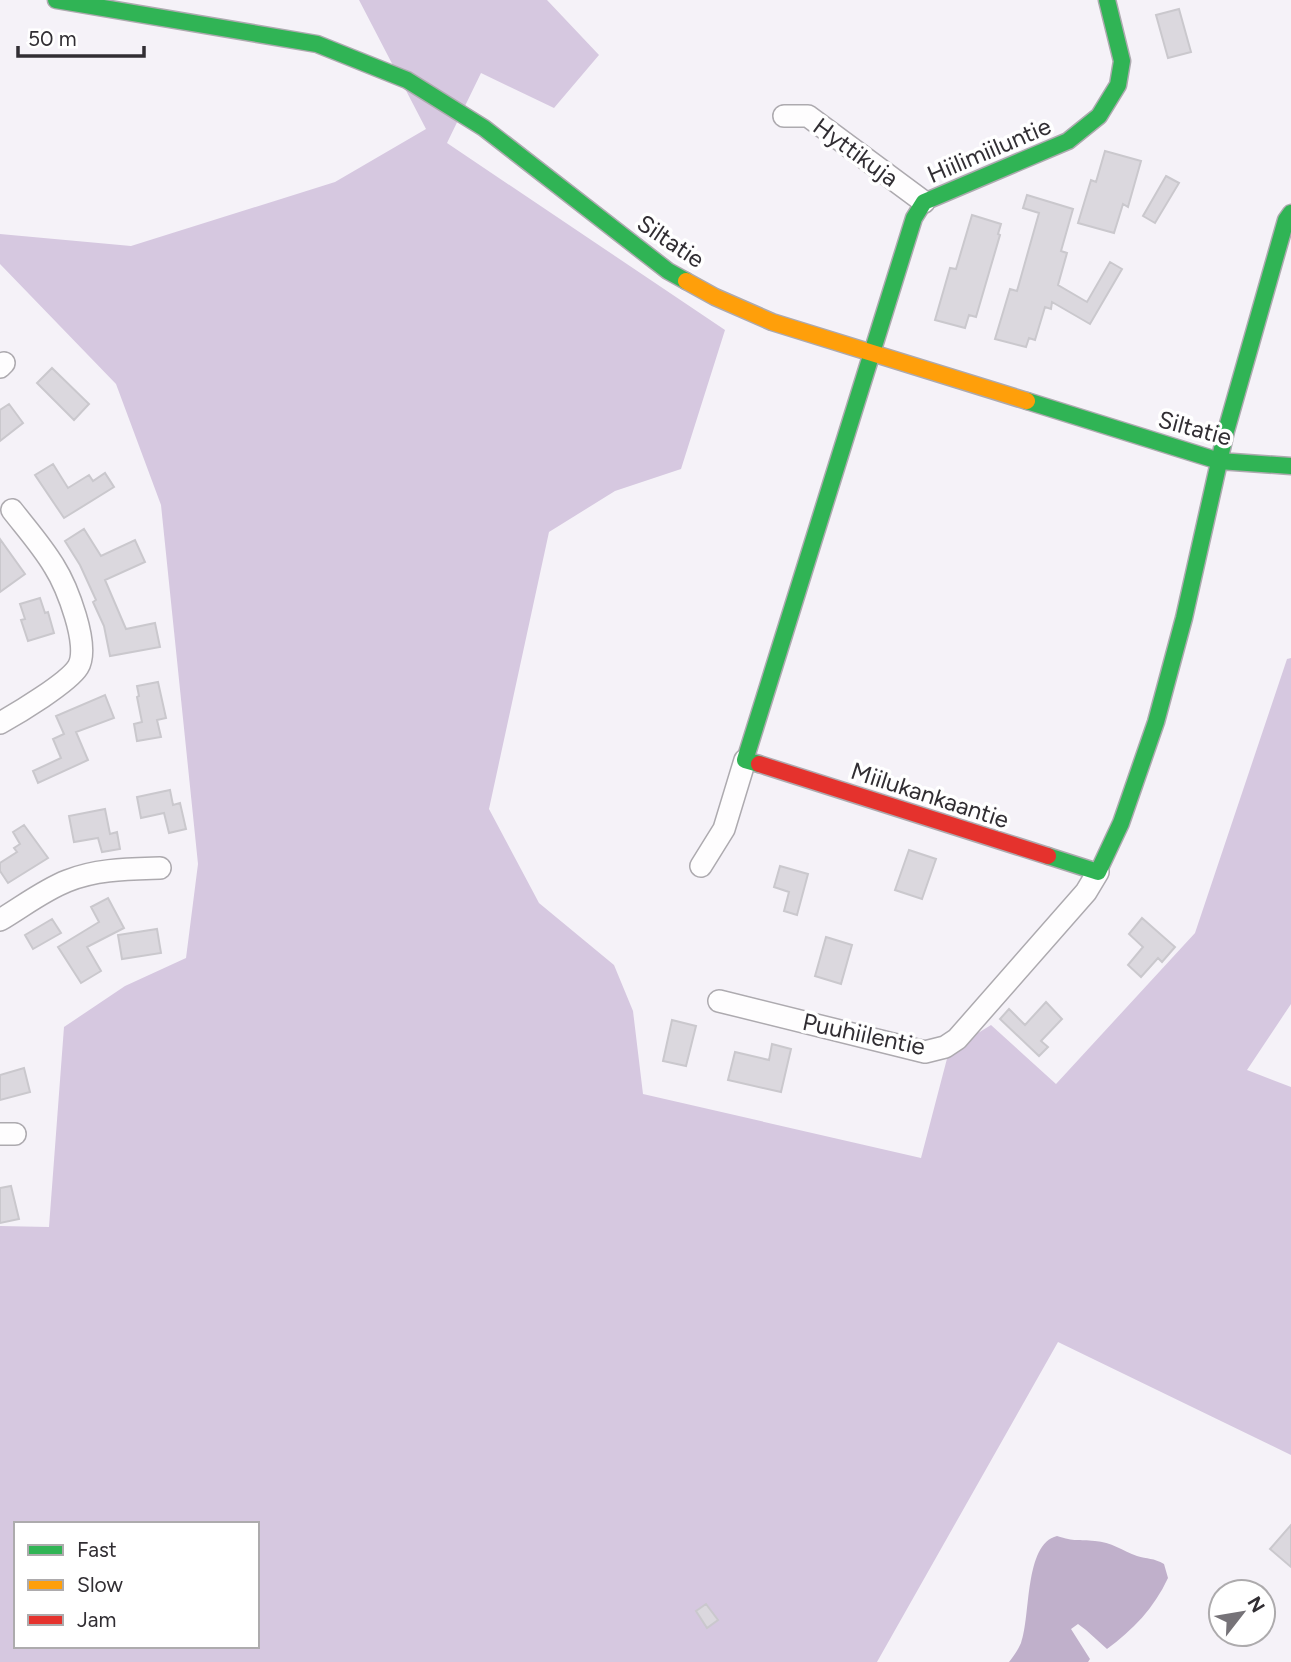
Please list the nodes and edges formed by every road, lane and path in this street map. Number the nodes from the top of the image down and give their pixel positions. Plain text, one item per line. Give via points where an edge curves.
1 (56, 0) edge
2 (1107, 0) edge
3 (784, 116) dead end
4 (924, 202) junction
5 (1291, 213) edge
6 (871, 352) junction
7 (1219, 461) junction
8 (1291, 466) edge
9 (12, 510) dead end
10 (0, 723) edge
11 (745, 760) junction
12 (701, 866) dead end
13 (160, 868) dead end
14 (1098, 872) junction
15 (0, 920) edge
16 (719, 1001) dead end

1 - 6 street, Siltatie via 317,44 407,80 484,128 668,271 772,323
2 - 4 street, Hiilimiiluntie via 1122,61 1118,85 1099,116 1068,141
3 - 4 street, Hyttikuja via 808,116
4 - 6 street, Hiilimiiluntie via 914,218
5 - 7 street
6 - 7 street, Siltatie
6 - 11 street
7 - 8 street, Siltatie
7 - 14 street via 1152,743
9 - 10 street via 64,586 82,652 79,666 65,679
11 - 12 street via 724,829
11 - 14 street, Miilukankaantie
13 - 15 street via 117,869 78,877
14 - 16 street, Puuhiilentie via 957,1039 945,1047 925,1052

